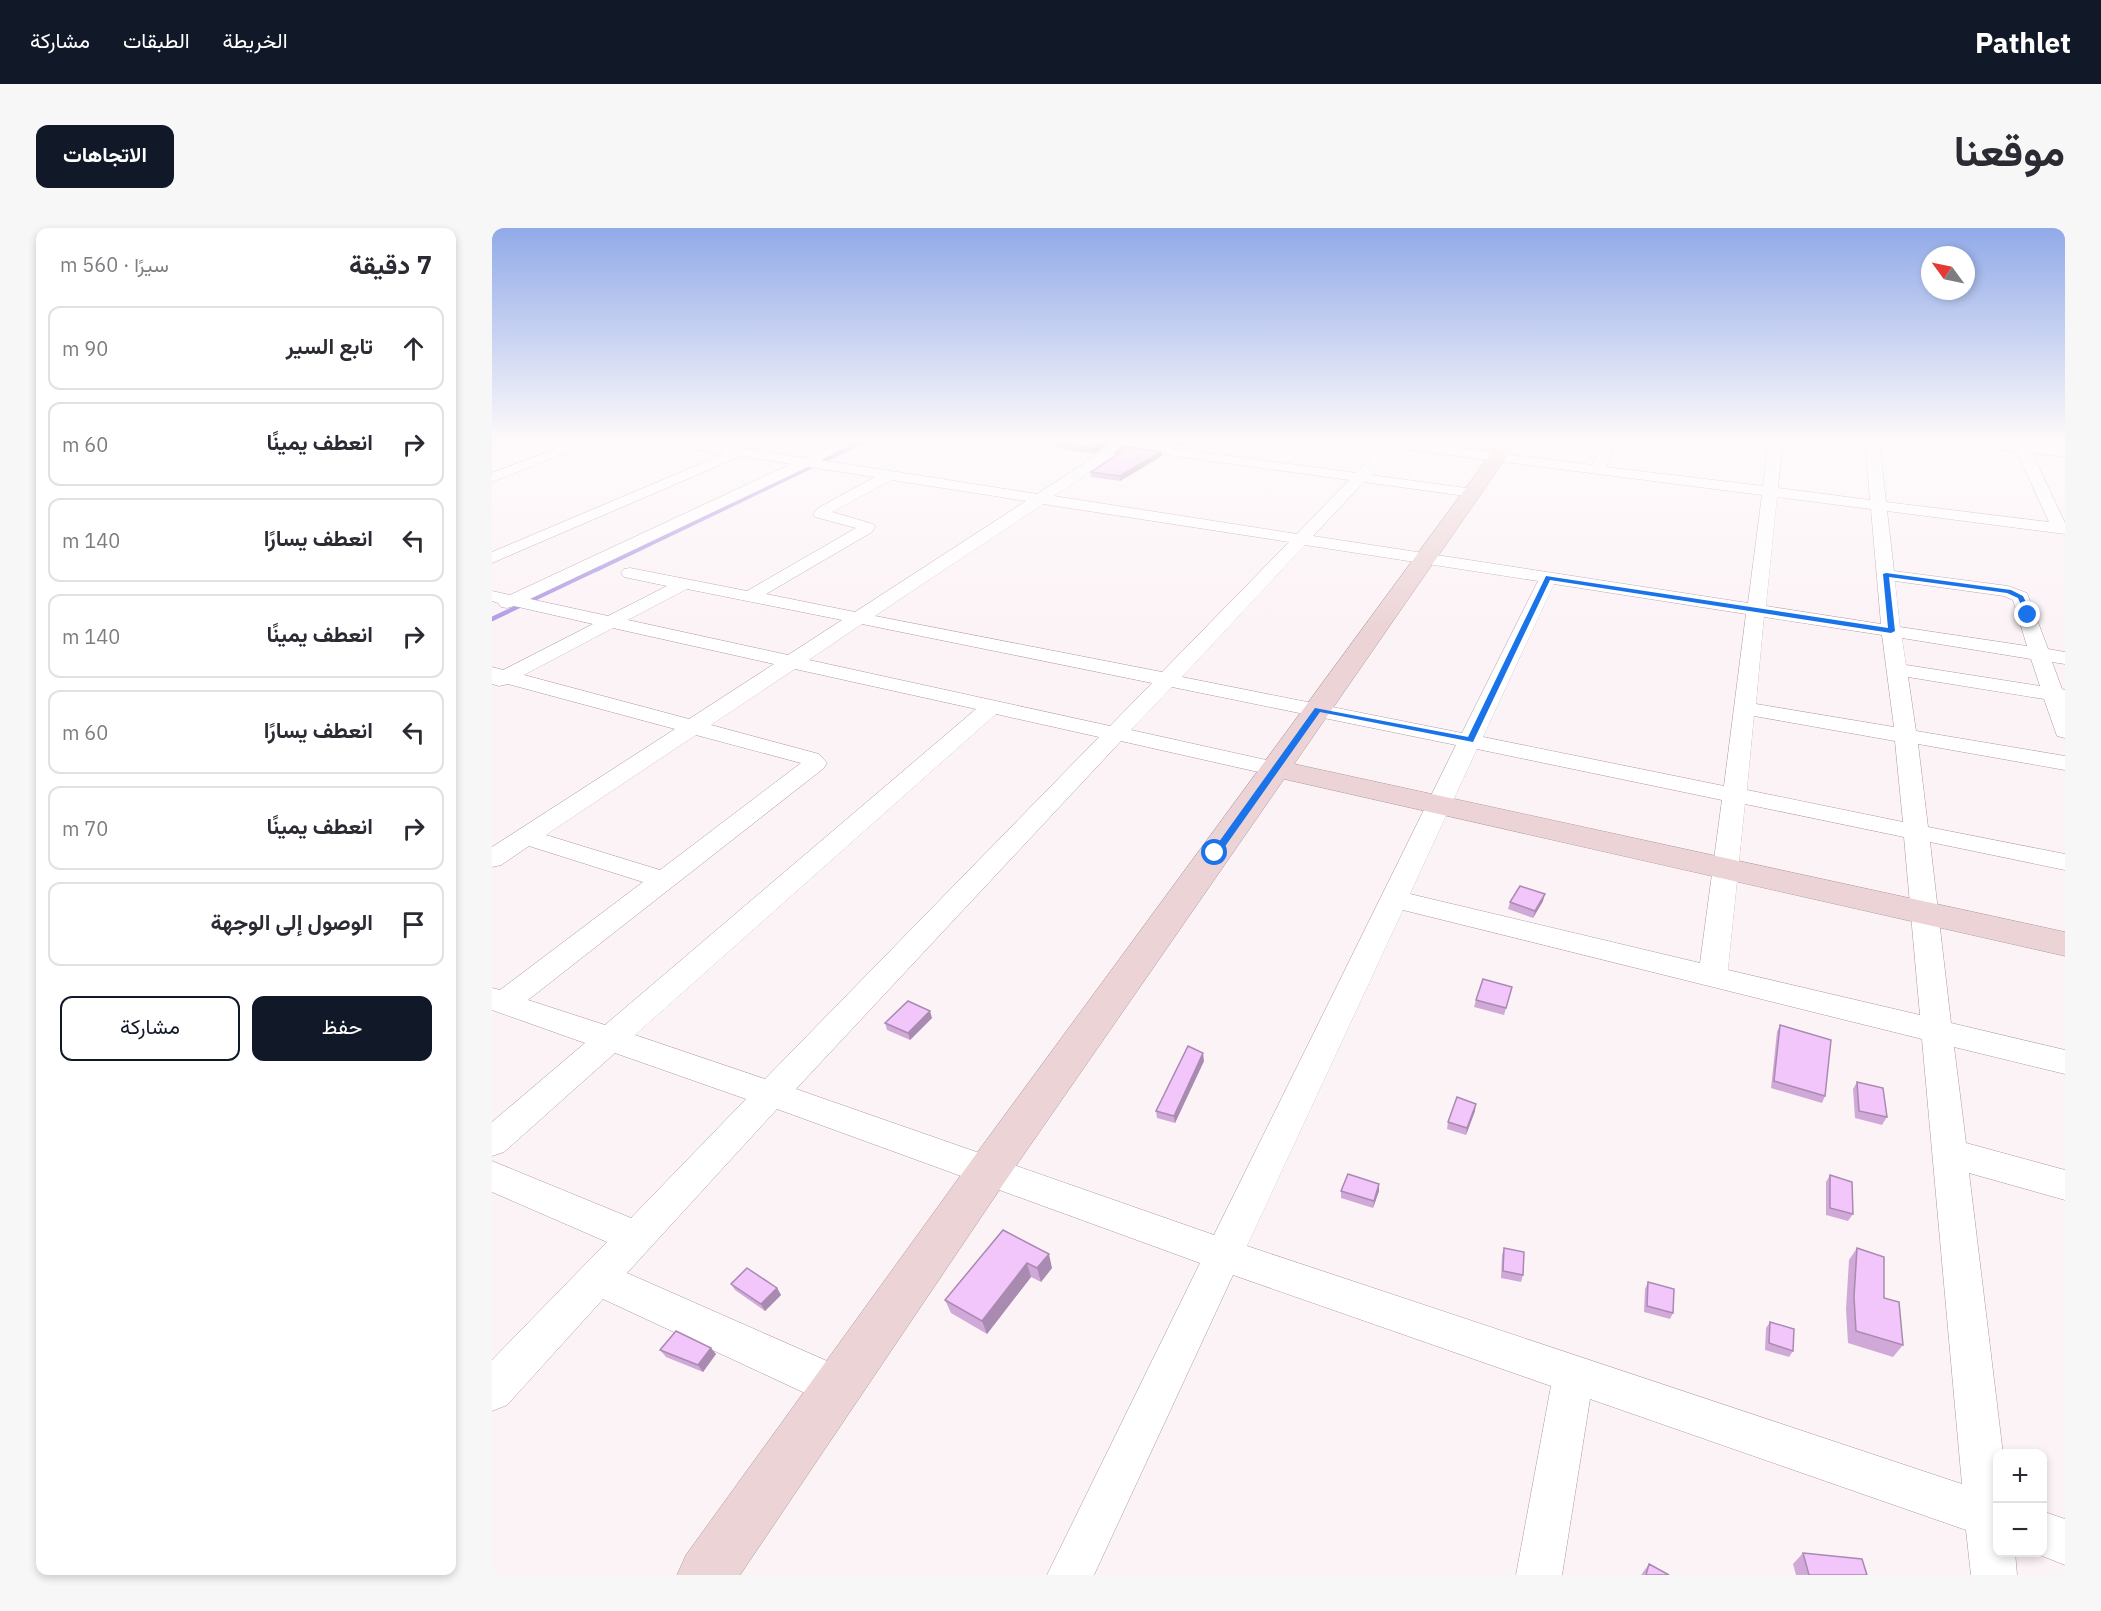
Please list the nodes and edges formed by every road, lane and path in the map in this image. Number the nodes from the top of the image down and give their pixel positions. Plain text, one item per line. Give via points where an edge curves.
1 (622, 502) edge
2 (719, 502) edge
3 (841, 502) edge
4 (1036, 502) edge
5 (1058, 502) edge
6 (1336, 502) edge
7 (1466, 502) edge
8 (1768, 502) edge
9 (1844, 502) edge
10 (1879, 502) edge
11 (2049, 502) edge
12 (1879, 506) junction
13 (2063, 529) edge
14 (1299, 540) junction
15 (492, 558) edge
16 (1426, 559) junction
17 (630, 573) dead end
18 (1886, 574) junction
19 (1548, 578) junction
20 (684, 584) junction
21 (749, 597) junction
22 (502, 598) edge
23 (492, 610) edge
24 (1756, 610) junction
25 (858, 619) junction
26 (608, 623) junction
27 (1891, 631) junction
28 (2041, 654) junction
29 (2065, 658) edge
30 (793, 662) junction
31 (1896, 669) junction
32 (496, 678) edge
33 (1166, 679) junction
34 (2059, 695) edge
35 (992, 706) junction
36 (1744, 708) junction
37 (1318, 710) junction
38 (694, 726) junction
39 (2065, 730) edge
40 (1115, 734) junction
41 (1906, 735) junction
42 (1470, 740) junction
43 (2065, 763) edge
44 (1276, 769) junction
45 (1734, 796) junction
46 (1439, 805) junction
47 (1916, 832) junction
48 (525, 837) junction
49 (492, 859) edge
50 (2065, 862) edge
51 (1725, 869) junction
52 (665, 880) junction
53 (1394, 899) junction
54 (1924, 913) junction
55 (2065, 944) edge
56 (1713, 976) junction
57 (498, 1001) edge
58 (1937, 1031) junction
59 (610, 1039) junction
60 (2065, 1062) edge
61 (771, 1094) junction
62 (492, 1142) edge
63 (1950, 1153) junction
64 (989, 1170) junction
65 (492, 1176) edge
66 (2065, 1185) edge
67 (636, 1238) junction
68 (1224, 1255) junction
69 (598, 1278) junction
70 (1574, 1374) junction
71 (837, 1387) junction
72 (492, 1390) edge
73 (1993, 1517) edge
74 (2047, 1535) edge
75 (2065, 1542) edge
76 (1994, 1557) edge
77 (706, 1575) edge
78 (1070, 1575) edge
79 (1539, 1575) edge
80 (1994, 1575) edge

1 - 15 street
2 - 22 street
3 - 21 street via 821,514 866,529
4 - 25 street
5 - 14 street
6 - 14 street
7 - 16 street
8 - 24 street
9 - 12 street
10 - 12 street
11 - 13 street
12 - 13 street
12 - 18 street
14 - 16 street
14 - 33 street
16 - 19 street
16 - 37 street
17 - 20 street
18 - 27 street
18 - 28 street via 2016,594 2021,597
19 - 24 street
19 - 42 street
20 - 21 street
20 - 26 street
21 - 25 street
22 - 23 street
22 - 26 street
24 - 27 street
24 - 36 street
25 - 30 street
25 - 33 street
26 - 30 street
26 - 32 street
27 - 28 street
27 - 31 street
28 - 29 street
28 - 34 street
30 - 35 street
30 - 38 street
31 - 34 street
31 - 41 street
32 - 38 street
33 - 37 street
33 - 40 street
34 - 39 street
35 - 40 street
35 - 59 street
36 - 41 street
36 - 45 street
37 - 42 street
37 - 44 street
38 - 48 street
38 - 52 street via 816,763
40 - 44 street
40 - 61 street
41 - 43 street
41 - 47 street
42 - 45 street
42 - 46 street
44 - 46 street
44 - 64 street
45 - 47 street
45 - 51 street
46 - 51 street
46 - 53 street
47 - 50 street
47 - 54 street
48 - 49 street
48 - 52 street
51 - 54 street
51 - 56 street
52 - 57 street
53 - 56 street
53 - 68 street
54 - 55 street
54 - 58 street
56 - 58 street
57 - 59 street
58 - 60 street
58 - 63 street
59 - 61 street
59 - 62 street
61 - 64 street
61 - 67 street
63 - 66 street
63 - 73 street
64 - 68 street
64 - 71 street
65 - 67 street
67 - 69 street
68 - 70 street
68 - 78 street
69 - 71 street
69 - 72 street
70 - 73 street
70 - 79 street
71 - 77 street
74 - 75 street
76 - 80 street

